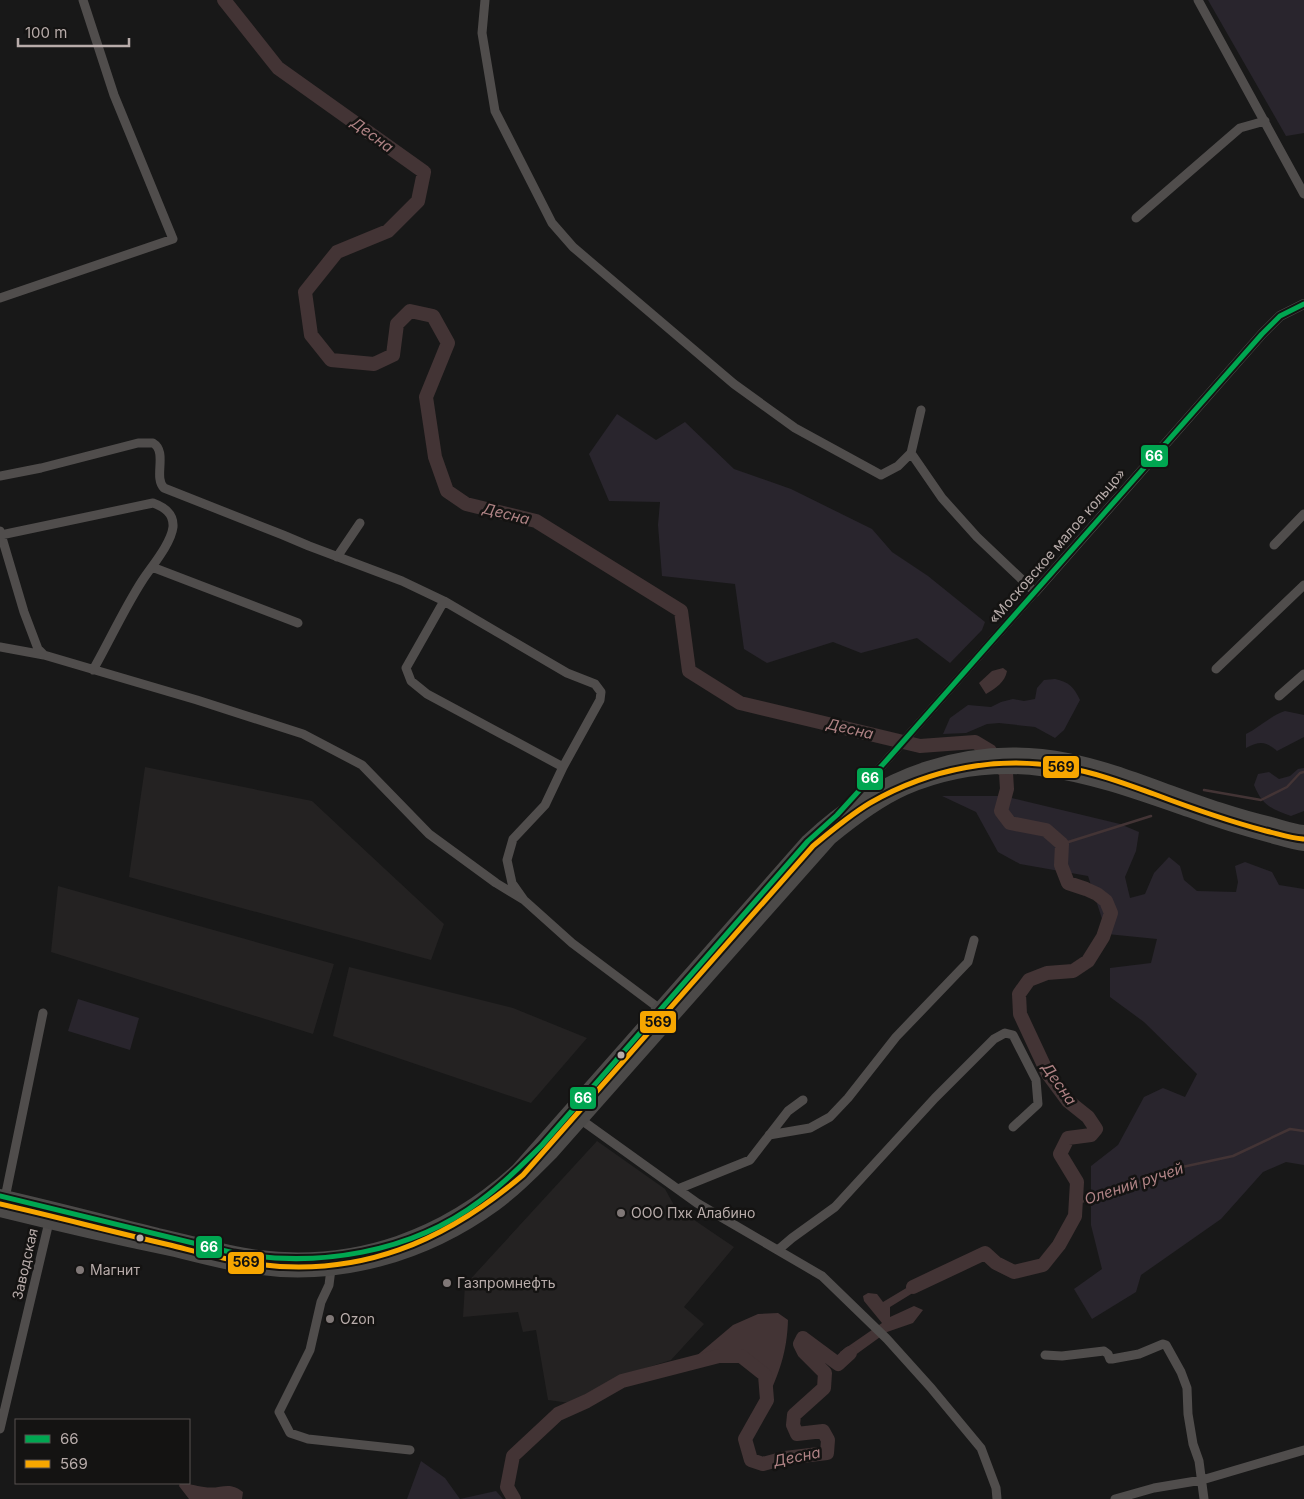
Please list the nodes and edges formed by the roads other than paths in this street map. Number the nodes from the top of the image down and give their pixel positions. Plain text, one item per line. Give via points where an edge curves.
1 (83, 0) edge
2 (484, 0) edge
3 (1198, 0) edge
4 (1265, 121) junction
5 (1304, 194) edge
6 (1136, 218) dead end
7 (0, 298) edge
8 (1304, 304) edge
9 (922, 410) dead end
10 (911, 453) junction
11 (0, 476) edge
12 (1304, 514) edge
13 (360, 523) dead end
14 (1, 533) edge
15 (1274, 545) dead end
16 (337, 557) junction
17 (152, 567) junction
18 (1304, 585) edge
19 (1035, 592) junction
20 (444, 601) junction
21 (298, 623) dead end
22 (0, 647) edge
23 (44, 655) junction
24 (94, 670) junction
25 (1216, 670) dead end
26 (1304, 674) edge
27 (1279, 696) dead end
28 (1068, 766) junction
29 (563, 767) junction
30 (901, 784) junction
31 (838, 815) junction
32 (1304, 832) edge
33 (1304, 844) edge
34 (524, 900) junction
35 (974, 940) dead end
36 (660, 1009) junction
37 (43, 1013) dead end
38 (803, 1100) dead end
39 (580, 1119) junction
40 (1013, 1126) dead end
41 (769, 1135) junction
42 (678, 1188) junction
43 (2, 1201) edge
44 (49, 1222) junction
45 (778, 1250) junction
46 (331, 1269) junction
47 (1045, 1355) dead end
48 (0, 1429) edge
49 (410, 1450) dead end
50 (1304, 1450) edge
51 (1202, 1480) junction
52 (997, 1499) edge
53 (1115, 1499) edge
54 (1204, 1499) edge

1 - 7 street via 114,95 173,239
2 - 10 street via 482,34 495,111 552,223 573,248 734,384 795,428 881,475 898,466
3 - 4 street
4 - 5 street
4 - 6 street via 1240,128
8 - 19 street, «Московское малое кольцо» via 1280,316 1262,334
9 - 10 street
10 - 19 street via 942,498 977,537
11 - 16 street via 138,443 153,443 160,454 160,481 164,488
12 - 15 street
13 - 16 street
14 - 17 street via 153,503 168,511 173,527
14 - 23 street via 24,612
16 - 20 street via 402,581
17 - 21 street
17 - 24 street
18 - 25 street
19 - 31 street, «Московское малое кольцо»
20 - 29 street via 406,668 411,681 439,701
20 - 29 street via 599,689 600,700
22 - 23 street
23 - 24 street
24 - 34 street via 303,734 362,765 429,834
26 - 27 street
28 - 30 highway via 1038,756 988,755 930,766
28 - 32 highway via 1129,778 1233,815
28 - 33 highway via 1229,824
29 - 34 street via 545,804 514,840 507,860 512,882
30 - 31 highway via 868,795
30 - 39 highway via 818,850
31 - 36 highway via 808,841
34 - 36 street via 572,943
35 - 41 street via 968,962 896,1037 830,1117 810,1128
36 - 43 highway via 504,1184 448,1222 392,1246 322,1258 258,1257
37 - 43 street
38 - 41 street via 788,1110
39 - 42 street
39 - 46 highway via 521,1183 456,1230 395,1256
40 - 45 street via 1038,1104 1036,1080 1013,1035 1005,1033 994,1039 935,1098 835,1208
41 - 42 street via 750,1160
42 - 45 street
43 - 44 highway
44 - 46 highway via 252,1267
44 - 48 street, Заводская
45 - 52 street via 822,1276 874,1325 932,1389 981,1448
46 - 49 street via 310,1350 280,1412 290,1433 308,1439
47 - 51 street via 1104,1351 1112,1359 1166,1345 1187,1388 1188,1414
50 - 51 street
51 - 53 street
51 - 54 street

